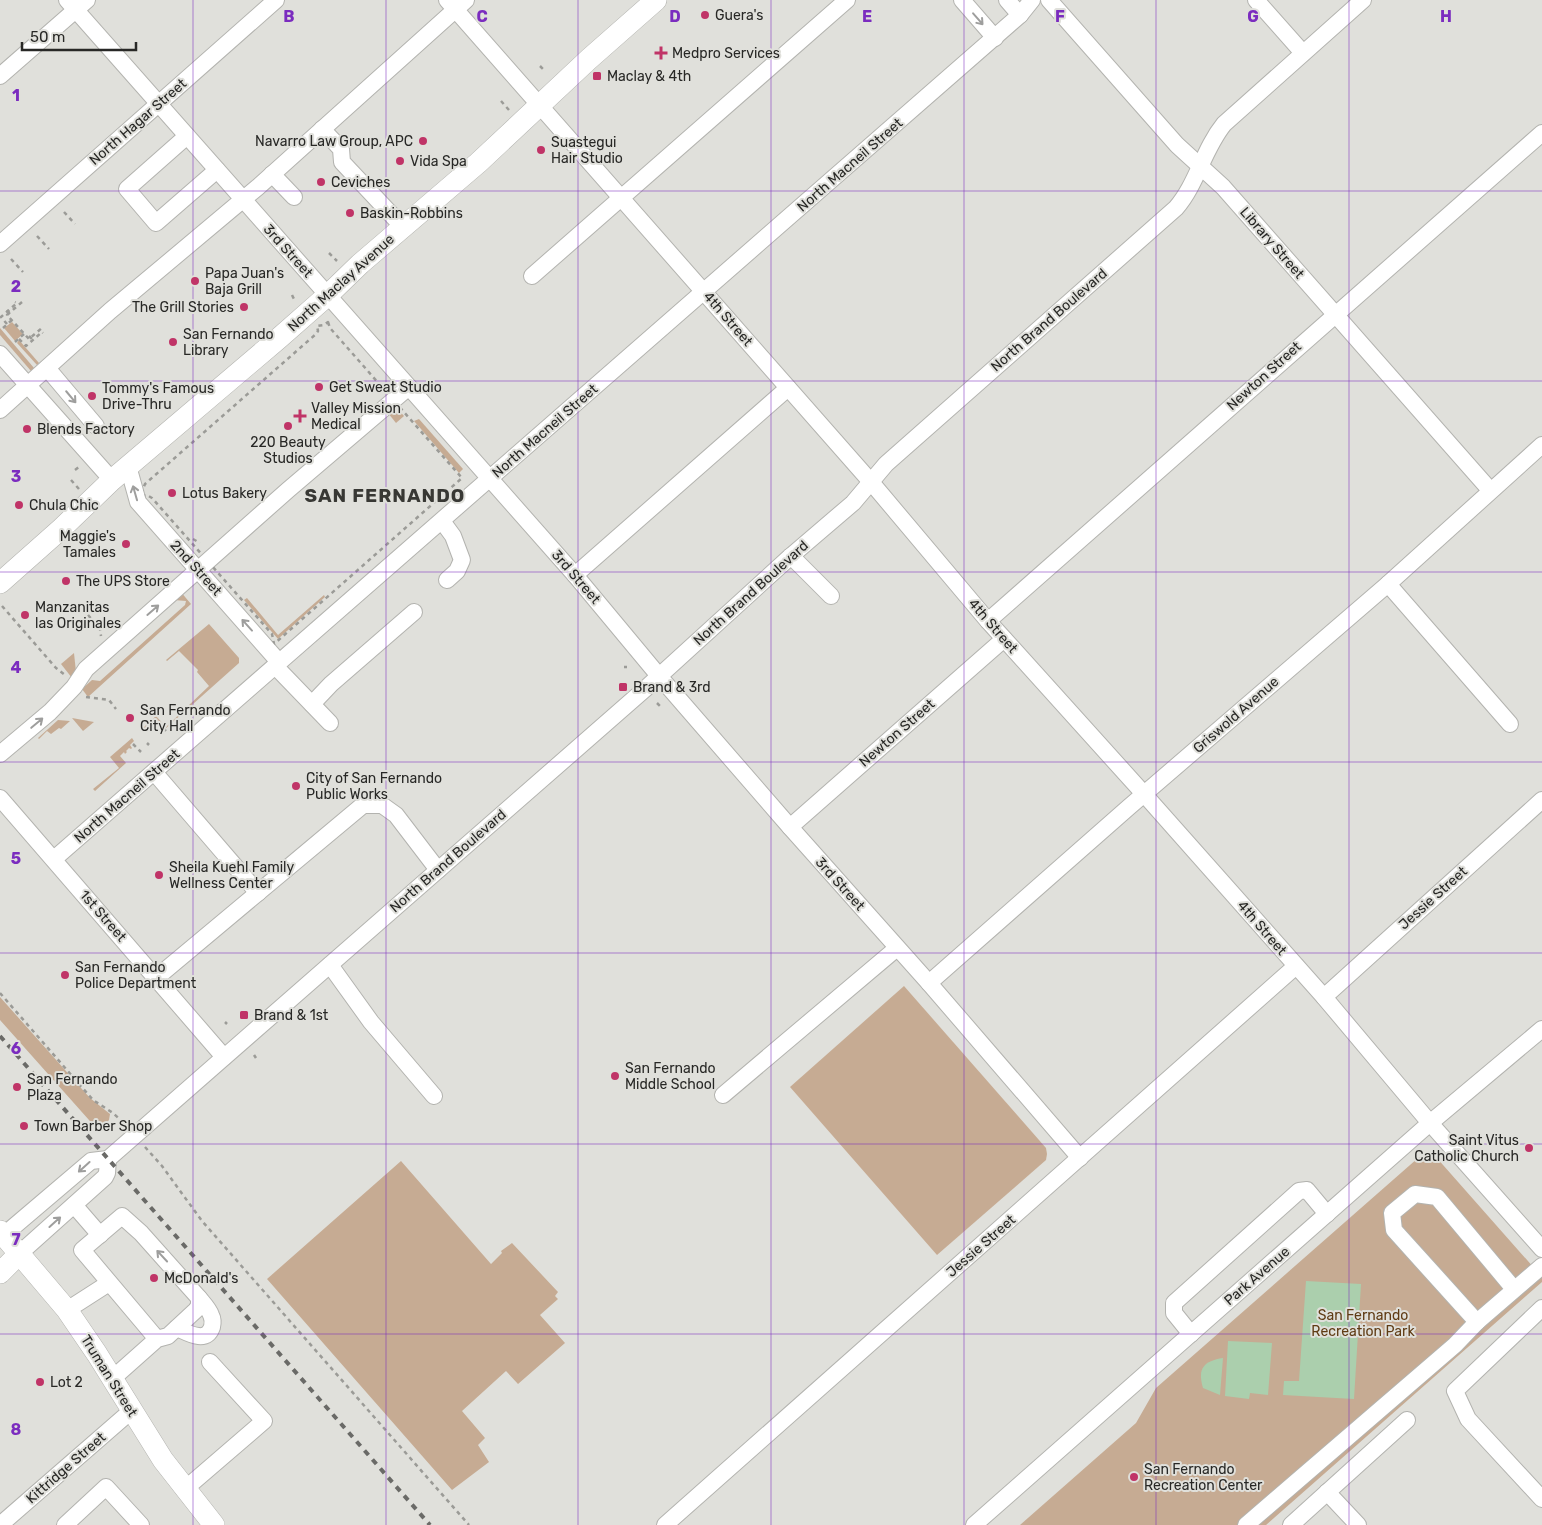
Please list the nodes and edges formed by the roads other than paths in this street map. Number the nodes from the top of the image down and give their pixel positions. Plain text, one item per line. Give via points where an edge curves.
1 (276, 0) edge
2 (656, 0) edge
3 (848, 0) edge
4 (962, 0) edge
5 (1007, 0) edge
6 (1032, 0) edge
7 (1049, 0) edge
8 (1256, 0) edge
9 (1362, 0) edge
10 (77, 3) edge
11 (456, 3) edge
12 (1020, 15) junction
13 (995, 38) junction
14 (1303, 53) junction
15 (0, 76) edge
16 (158, 104) junction
17 (540, 106) junction
18 (322, 129) junction
19 (1542, 133) edge
20 (187, 136) junction
21 (1200, 166) junction
22 (217, 170) junction
23 (272, 174) junction
24 (294, 197) dead end
25 (621, 199) junction
26 (243, 200) junction
27 (403, 227) junction
28 (0, 244) edge
29 (532, 276) dead end
30 (704, 292) junction
31 (328, 296) junction
32 (1334, 314) junction
33 (0, 354) edge
34 (47, 368) junction
35 (27, 386) junction
36 (409, 387) junction
37 (788, 388) junction
38 (0, 410) edge
39 (96, 426) dead end
40 (1542, 445) edge
41 (128, 466) junction
42 (490, 479) junction
43 (112, 480) junction
44 (871, 482) junction
45 (1490, 490) junction
46 (442, 521) junction
47 (791, 556) junction
48 (198, 570) junction
49 (575, 575) junction
50 (446, 580) dead end
51 (0, 582) edge
52 (1388, 584) junction
53 (831, 596) dead end
54 (414, 612) dead end
55 (988, 621) junction
56 (1004, 639) junction
57 (277, 664) junction
58 (659, 676) junction
59 (312, 704) junction
60 (330, 723) dead end
61 (1510, 724) dead end
62 (0, 754) edge
63 (154, 772) junction
64 (1144, 794) junction
65 (0, 798) edge
66 (1542, 800) edge
67 (790, 827) junction
68 (54, 859) junction
69 (438, 870) junction
70 (258, 893) junction
71 (897, 948) junction
72 (330, 965) junction
73 (1296, 966) junction
74 (156, 978) junction
75 (929, 983) junction
76 (1324, 997) junction
77 (1542, 1028) edge
78 (224, 1057) junction
79 (723, 1095) dead end
80 (434, 1096) dead end
81 (1430, 1123) junction
82 (1080, 1158) junction
83 (108, 1159) junction
84 (74, 1205) junction
85 (1327, 1214) junction
86 (1, 1235) edge
87 (100, 1235) junction
88 (1542, 1248) edge
89 (19, 1254) junction
90 (1542, 1266) edge
91 (0, 1273) edge
92 (109, 1283) junction
93 (1514, 1290) junction
94 (199, 1298) junction
95 (1542, 1308) edge
96 (67, 1310) junction
97 (1477, 1322) junction
98 (177, 1328) junction
99 (1191, 1334) junction
100 (157, 1339) junction
101 (210, 1362) dead end
102 (112, 1379) junction
103 (131, 1411) junction
104 (1407, 1420) dead end
105 (185, 1489) junction
106 (1327, 1492) junction
107 (1542, 1499) edge
108 (0, 1525) edge
109 (65, 1525) edge
110 (141, 1525) edge
111 (214, 1525) edge
112 (665, 1525) edge
113 (974, 1525) edge
114 (1246, 1525) edge
115 (1291, 1525) edge
116 (1358, 1525) edge

1 - 16 street, North Hagar Street
2 - 17 main road, North Maclay Avenue
3 - 25 street
4 -> 13 street
5 - 12 street
6 - 12 street, North Macneil Street
7 - 21 street, Library Street via 1177,145
8 - 14 street
9 - 14 street, North Brand Boulevard
10 - 15 street
10 - 16 street, 3rd Street
11 - 17 street, 4th Street
11 - 18 street
12 - 13 street, North Macneil Street
13 - 30 street, North Macneil Street
14 - 21 street, North Brand Boulevard via 1224,124
16 - 20 street, 3rd Street
16 - 28 street, North Hagar Street
17 - 25 street, 4th Street
17 - 27 main road, North Maclay Avenue
18 - 23 street
18 - 27 street via 341,149 342,162
19 - 32 street, Newton Street
20 - 22 street, 3rd Street
20 - 22 street via 127,189 156,223
21 - 32 street, Library Street via 1223,187
21 - 44 street, North Brand Boulevard via 1176,208 886,464
22 - 26 street, 3rd Street
23 - 24 street
23 - 26 street
25 - 29 street
25 - 30 street, 4th Street
26 - 31 street, 3rd Street
26 - 34 street
27 - 31 main road, North Maclay Avenue
30 - 37 street, 4th Street
30 - 42 street, North Macneil Street
31 - 36 street, 3rd Street
31 - 41 main road, North Maclay Avenue
32 - 45 street, Library Street
32 - 55 street, Newton Street
33 - 35 street
34 - 35 street
34 -> 39 street
35 - 38 street
35 - 43 street
36 - 42 street, 3rd Street
36 - 48 street
37 - 44 street, 4th Street
37 - 49 street
40 - 45 street, Griswold Avenue
41 - 43 main road, North Maclay Avenue
48 -> 41 street, 2nd Street via 138,502
42 - 46 street, North Macneil Street
42 - 49 street, 3rd Street
43 - 51 main road, North Maclay Avenue
44 - 47 street, North Brand Boulevard via 853,503
44 - 55 street, 4th Street
45 - 52 street, Griswold Avenue
46 - 50 street via 453,536 462,560 457,571
46 - 57 street, North Macneil Street
47 - 53 street
47 - 58 street, North Brand Boulevard
57 -> 48 street, 2nd Street
62 -> 48 street via 50,712 86,669
49 - 58 street, 3rd Street
52 - 61 street
52 - 64 street, Griswold Avenue
54 - 59 street
55 - 56 street, 4th Street
56 - 64 street, 4th Street
56 - 67 street, Newton Street
57 - 59 street, 2nd Street
57 - 63 street, North Macneil Street
58 - 67 street, 3rd Street
58 - 69 street, North Brand Boulevard
59 - 60 street, 2nd Street
63 - 68 street, North Macneil Street
63 - 70 street
64 - 73 street, 4th Street
64 - 75 street, Griswold Avenue
65 - 68 street, 1st Street
66 - 76 street, Jessie Street
67 - 71 street, 3rd Street
68 - 74 street, 1st Street
69 - 70 street via 396,814 382,805 363,805
69 - 72 street, North Brand Boulevard
70 - 74 street
71 - 75 street, 3rd Street
71 - 79 street
72 - 78 street, North Brand Boulevard
72 - 80 street via 370,1022
73 - 76 street, 4th Street
73 - 82 street, Jessie Street
74 - 78 street, 1st Street
75 - 82 street, 3rd Street
76 - 81 street, 4th Street
77 - 81 street, Park Avenue
78 - 83 street, North Brand Boulevard
81 - 85 street, Park Avenue
81 - 88 street, 4th Street
82 - 112 street, Jessie Street
83 - 84 street via 105,1177
83 -> 86 street via 91,1161
84 - 87 street
89 -> 84 street
85 - 99 street, Park Avenue
85 - 99 street via 1307,1190 1298,1191 1174,1303 1174,1312
86 - 89 main road, Truman Street
87 - 92 street via 82,1250
94 -> 87 street via 122,1216
89 - 91 main road
89 - 96 main road, Truman Street
90 - 93 street
92 - 96 street
92 - 100 street
93 - 97 street
93 - 97 street via 1437,1197 1415,1194 1392,1213 1394,1230
94 - 98 street via 199,1306
94 - 98 street via 211,1315 211,1330 201,1337
95 - 107 street via 1455,1391 1468,1419
96 - 102 main road, Truman Street
97 - 114 street via 1455,1345
98 - 100 street via 168,1336
99 - 113 street, Park Avenue
100 - 102 street
101 - 105 street via 264,1421
102 - 103 main road, Truman Street
103 - 105 main road, Truman Street
103 - 108 street, Kittridge Street
104 - 106 street
105 - 111 main road, Truman Street
106 - 115 street
106 - 116 street
109 - 110 street via 106,1488

